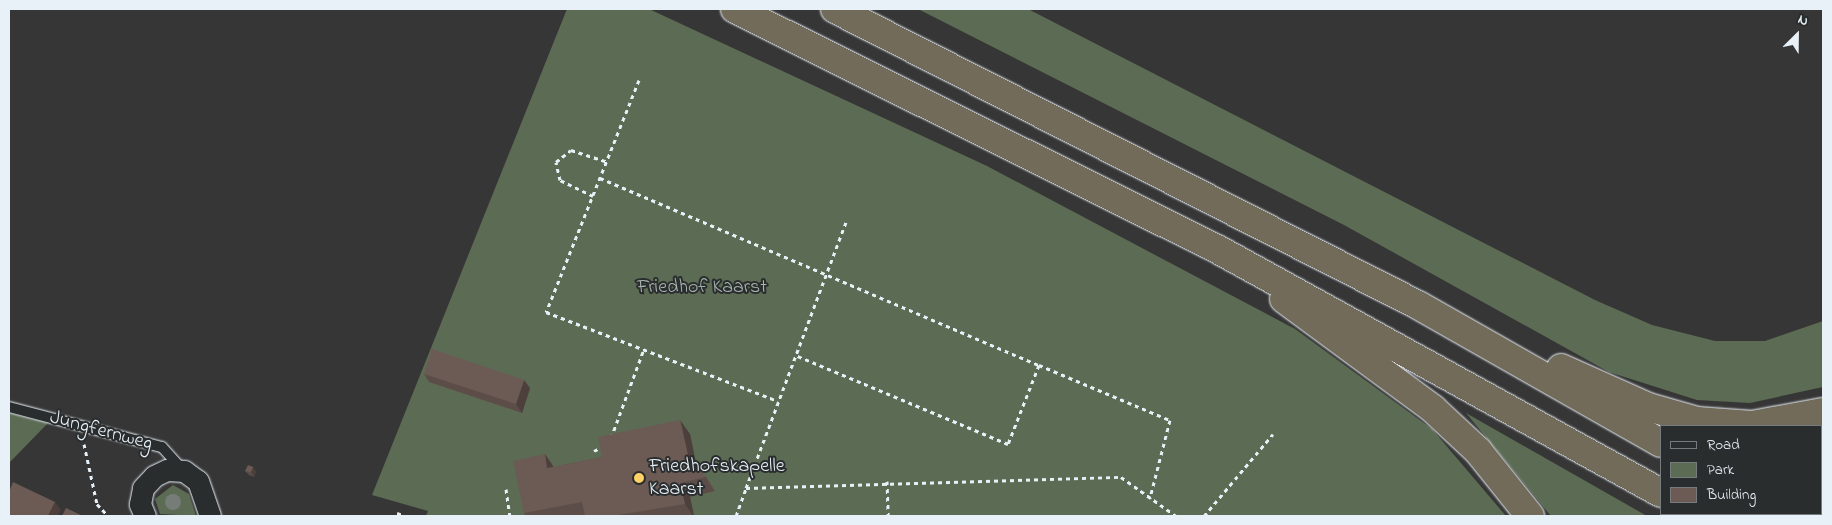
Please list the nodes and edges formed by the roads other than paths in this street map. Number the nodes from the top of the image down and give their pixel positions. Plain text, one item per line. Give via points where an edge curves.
1 (735, 9) edge
2 (835, 9) edge
3 (1219, 250) junction
4 (1418, 305) junction
5 (9, 407) edge
6 (1823, 412) edge
7 (1660, 442) edge
8 (184, 471) junction
9 (1660, 492) edge
10 (145, 516) edge
11 (210, 516) edge
12 (1530, 516) edge

1 - 3 highway
2 - 4 highway
3 - 9 highway
3 - 12 highway via 1433,409 1478,451
4 - 6 highway via 1648,407 1697,421 1752,425
4 - 7 highway
5 - 8 lane, Jungfernweg via 167,450
8 - 10 street, Jungfernweg via 167,470 154,476 144,488 140,504
8 - 11 street, Jungfernweg via 198,481

